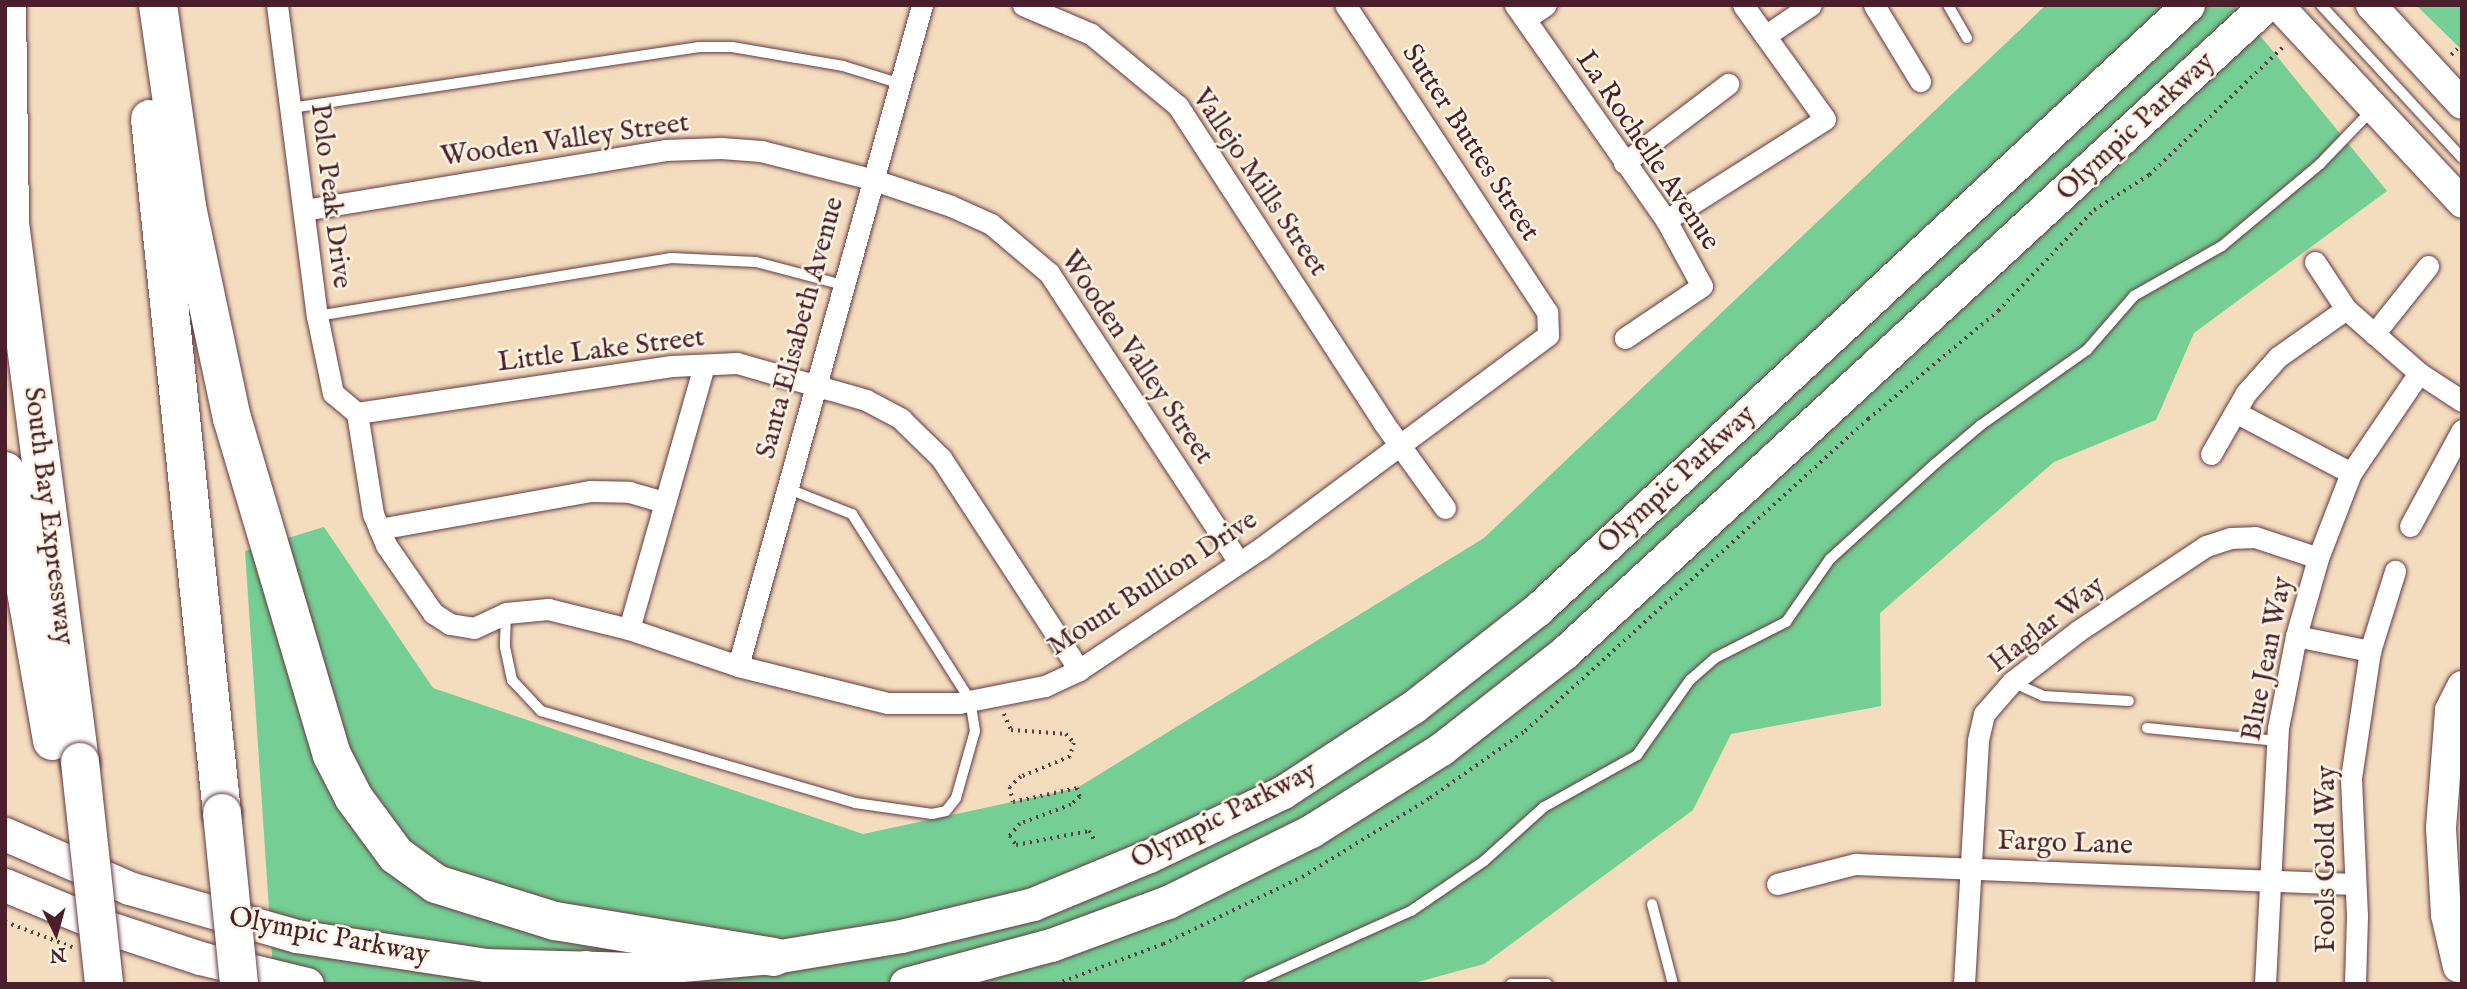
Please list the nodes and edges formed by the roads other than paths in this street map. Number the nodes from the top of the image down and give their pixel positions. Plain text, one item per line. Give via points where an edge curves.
1 (7, 5) edge
2 (141, 5) edge
3 (158, 5) edge
4 (277, 5) edge
5 (922, 5) edge
6 (1023, 5) edge
7 (1345, 5) edge
8 (1546, 5) edge
9 (1743, 5) edge
10 (1811, 5) edge
11 (1948, 5) edge
12 (2188, 5) edge
13 (2266, 5) edge
14 (2278, 5) edge
15 (2321, 5) edge
16 (2371, 5) edge
17 (1879, 7) edge
18 (1520, 12) edge
19 (1765, 36) junction
20 (1967, 37) dead end
21 (1920, 81) dead end
22 (1728, 84) dead end
23 (901, 85) junction
24 (2462, 104) edge
25 (2375, 107) junction
26 (291, 108) junction
27 (2462, 158) edge
28 (1624, 163) junction
29 (871, 179) junction
30 (2462, 202) edge
31 (304, 210) junction
32 (1666, 220) junction
33 (2315, 262) dead end
34 (2428, 265) dead end
35 (842, 285) junction
36 (2346, 309) junction
37 (1548, 312) joint
38 (317, 316) junction
39 (2374, 334) junction
40 (1625, 338) dead end
41 (704, 365) junction
42 (2419, 373) junction
43 (813, 387) junction
44 (2462, 401) edge
45 (2235, 412) junction
46 (357, 413) junction
47 (2462, 430) edge
48 (1402, 444) junction
49 (2211, 454) dead end
50 (5, 471) edge
51 (2351, 473) junction
52 (786, 488) junction
53 (663, 502) junction
54 (1445, 508) dead end
55 (2410, 526) dead end
56 (379, 529) junction
57 (2318, 558) junction
58 (1239, 562) junction
59 (2395, 571) dead end
60 (506, 613) junction
61 (629, 629) junction
62 (2296, 636) junction
63 (2370, 651) junction
64 (738, 666) junction
65 (1079, 670) junction
66 (2012, 682) junction
67 (2462, 686) edge
68 (970, 700) junction
69 (2129, 701) dead end
70 (2147, 728) dead end
71 (2277, 740) junction
72 (68, 759) junction
73 (5, 834) edge
74 (1971, 868) junction
75 (2272, 881) junction
76 (1777, 884) dead end
77 (2354, 884) junction
78 (5, 885) edge
79 (232, 886) junction
80 (1652, 904) dead end
81 (774, 957) junction
82 (2459, 966) edge
83 (103, 974) edge
84 (590, 977) edge
85 (239, 984) edge
86 (252, 984) edge
87 (307, 984) edge
88 (906, 984) edge
89 (1250, 984) edge
90 (1511, 984) edge
91 (1547, 984) edge
92 (1673, 984) edge
93 (1964, 984) edge
94 (2265, 984) edge
95 (2355, 984) edge

1 - 72 highway, South Bay Expressway via 10,223
2 - 79 highway, bridge
3 - 81 highway via 187,207 232,418 332,755 354,798 396,855 436,884 555,921
4 - 26 street, Polo Peak Drive
5 - 23 street, Santa Elisabeth Avenue
6 - 48 street, Vallejo Mills Street via 1091,34 1178,106
7 - 37 street, Sutter Buttes Street
8 - 18 street
9 - 19 street
10 - 19 street
11 - 20 lane
12 - 81 main road, Olympic Parkway via 1538,609 1413,707 1283,793 1033,904 901,936
13 - 88 main road, Olympic Parkway via 1565,652 1441,749 1311,831 1168,902 1051,945
14 - 25 main road
15 - 27 lane
16 - 24 main road
17 - 21 street
18 - 28 street, La Rochelle Avenue
19 - 32 street via 1825,119
22 - 28 street
23 - 26 lane via 831,64 732,47 699,47
23 - 29 street, Santa Elisabeth Avenue
25 - 30 main road
25 - 89 lane via 2320,164 2222,246 2149,285 2087,350 1980,425 1936,463 1830,559 1786,622 1732,648 1690,680 1637,755 1544,807 1485,861 1411,911
26 - 31 street, Polo Peak Drive
28 - 32 street, La Rochelle Avenue
29 - 31 street, Wooden Valley Street via 761,152 665,150
29 - 35 street, Santa Elisabeth Avenue
29 - 58 street, Wooden Valley Street via 991,224 1049,273
31 - 38 street, Polo Peak Drive
32 - 40 street, La Rochelle Avenue via 1702,286
33 - 36 street
34 - 39 street
35 - 38 lane via 755,262 671,258
35 - 43 street, Santa Elisabeth Avenue
36 - 39 street
36 - 45 street via 2278,357
37 - 48 street, Mount Bullion Drive via 1548,335
38 - 46 street, Polo Peak Drive via 333,393
39 - 42 street
41 - 43 street, Little Lake Street via 737,363
41 - 46 street, Little Lake Street
41 - 53 street
42 - 44 street
42 - 51 street, Blue Jean Way
43 - 52 street, Santa Elisabeth Avenue
43 - 65 street, Little Lake Street via 884,408 930,444
45 - 49 street
45 - 51 street
46 - 56 street, Mount Bullion Drive
47 - 55 street
48 - 54 street, Vallejo Mills Street
48 - 58 street, Mount Bullion Drive
50 - 72 highway
51 - 57 street, Blue Jean Way
52 - 64 street, Santa Elisabeth Avenue
52 - 68 lane via 852,514
53 - 56 street via 629,492 590,491
53 - 61 street
56 - 60 street, Mount Bullion Drive via 406,578 433,613 450,624 474,628
57 - 62 street, Blue Jean Way
57 - 66 street, Haglar Way via 2267,538 2218,541 2078,631
58 - 65 street, Mount Bullion Drive
59 - 63 street, Fools Gold Way
60 - 61 street, Mount Bullion Drive via 548,609
60 - 68 lane via 509,672 526,700 541,711 855,803 932,814 946,811 956,798 975,731
61 - 64 street, Mount Bullion Drive
62 - 63 street
62 - 71 street, Blue Jean Way
63 - 77 street, Fools Gold Way via 2351,778
64 - 68 street, Mount Bullion Drive via 888,703
65 - 68 street, Mount Bullion Drive via 1045,686
66 - 69 lane via 2043,696
66 - 74 street, Haglar Way via 1984,714 1978,740
67 - 82 main road via 2450,710 2441,828 2446,915
70 - 71 lane
71 - 75 street, Blue Jean Way
72 - 83 highway, South Bay Expressway, bridge
73 - 84 main road, Olympic Parkway via 129,888 296,936
74 - 75 street, Fargo Lane
74 - 76 street, Fargo Lane via 1855,864
74 - 93 street, Haglar Way
75 - 77 street, Fargo Lane
75 - 94 street, Blue Jean Way
77 - 95 street, Fools Gold Way
78 - 87 main road, Olympic Parkway via 109,928 200,958
79 - 85 highway, bridge
79 - 86 highway, bridge
80 - 92 lane
81 - 84 main road, Olympic Parkway
90 - 91 lane

